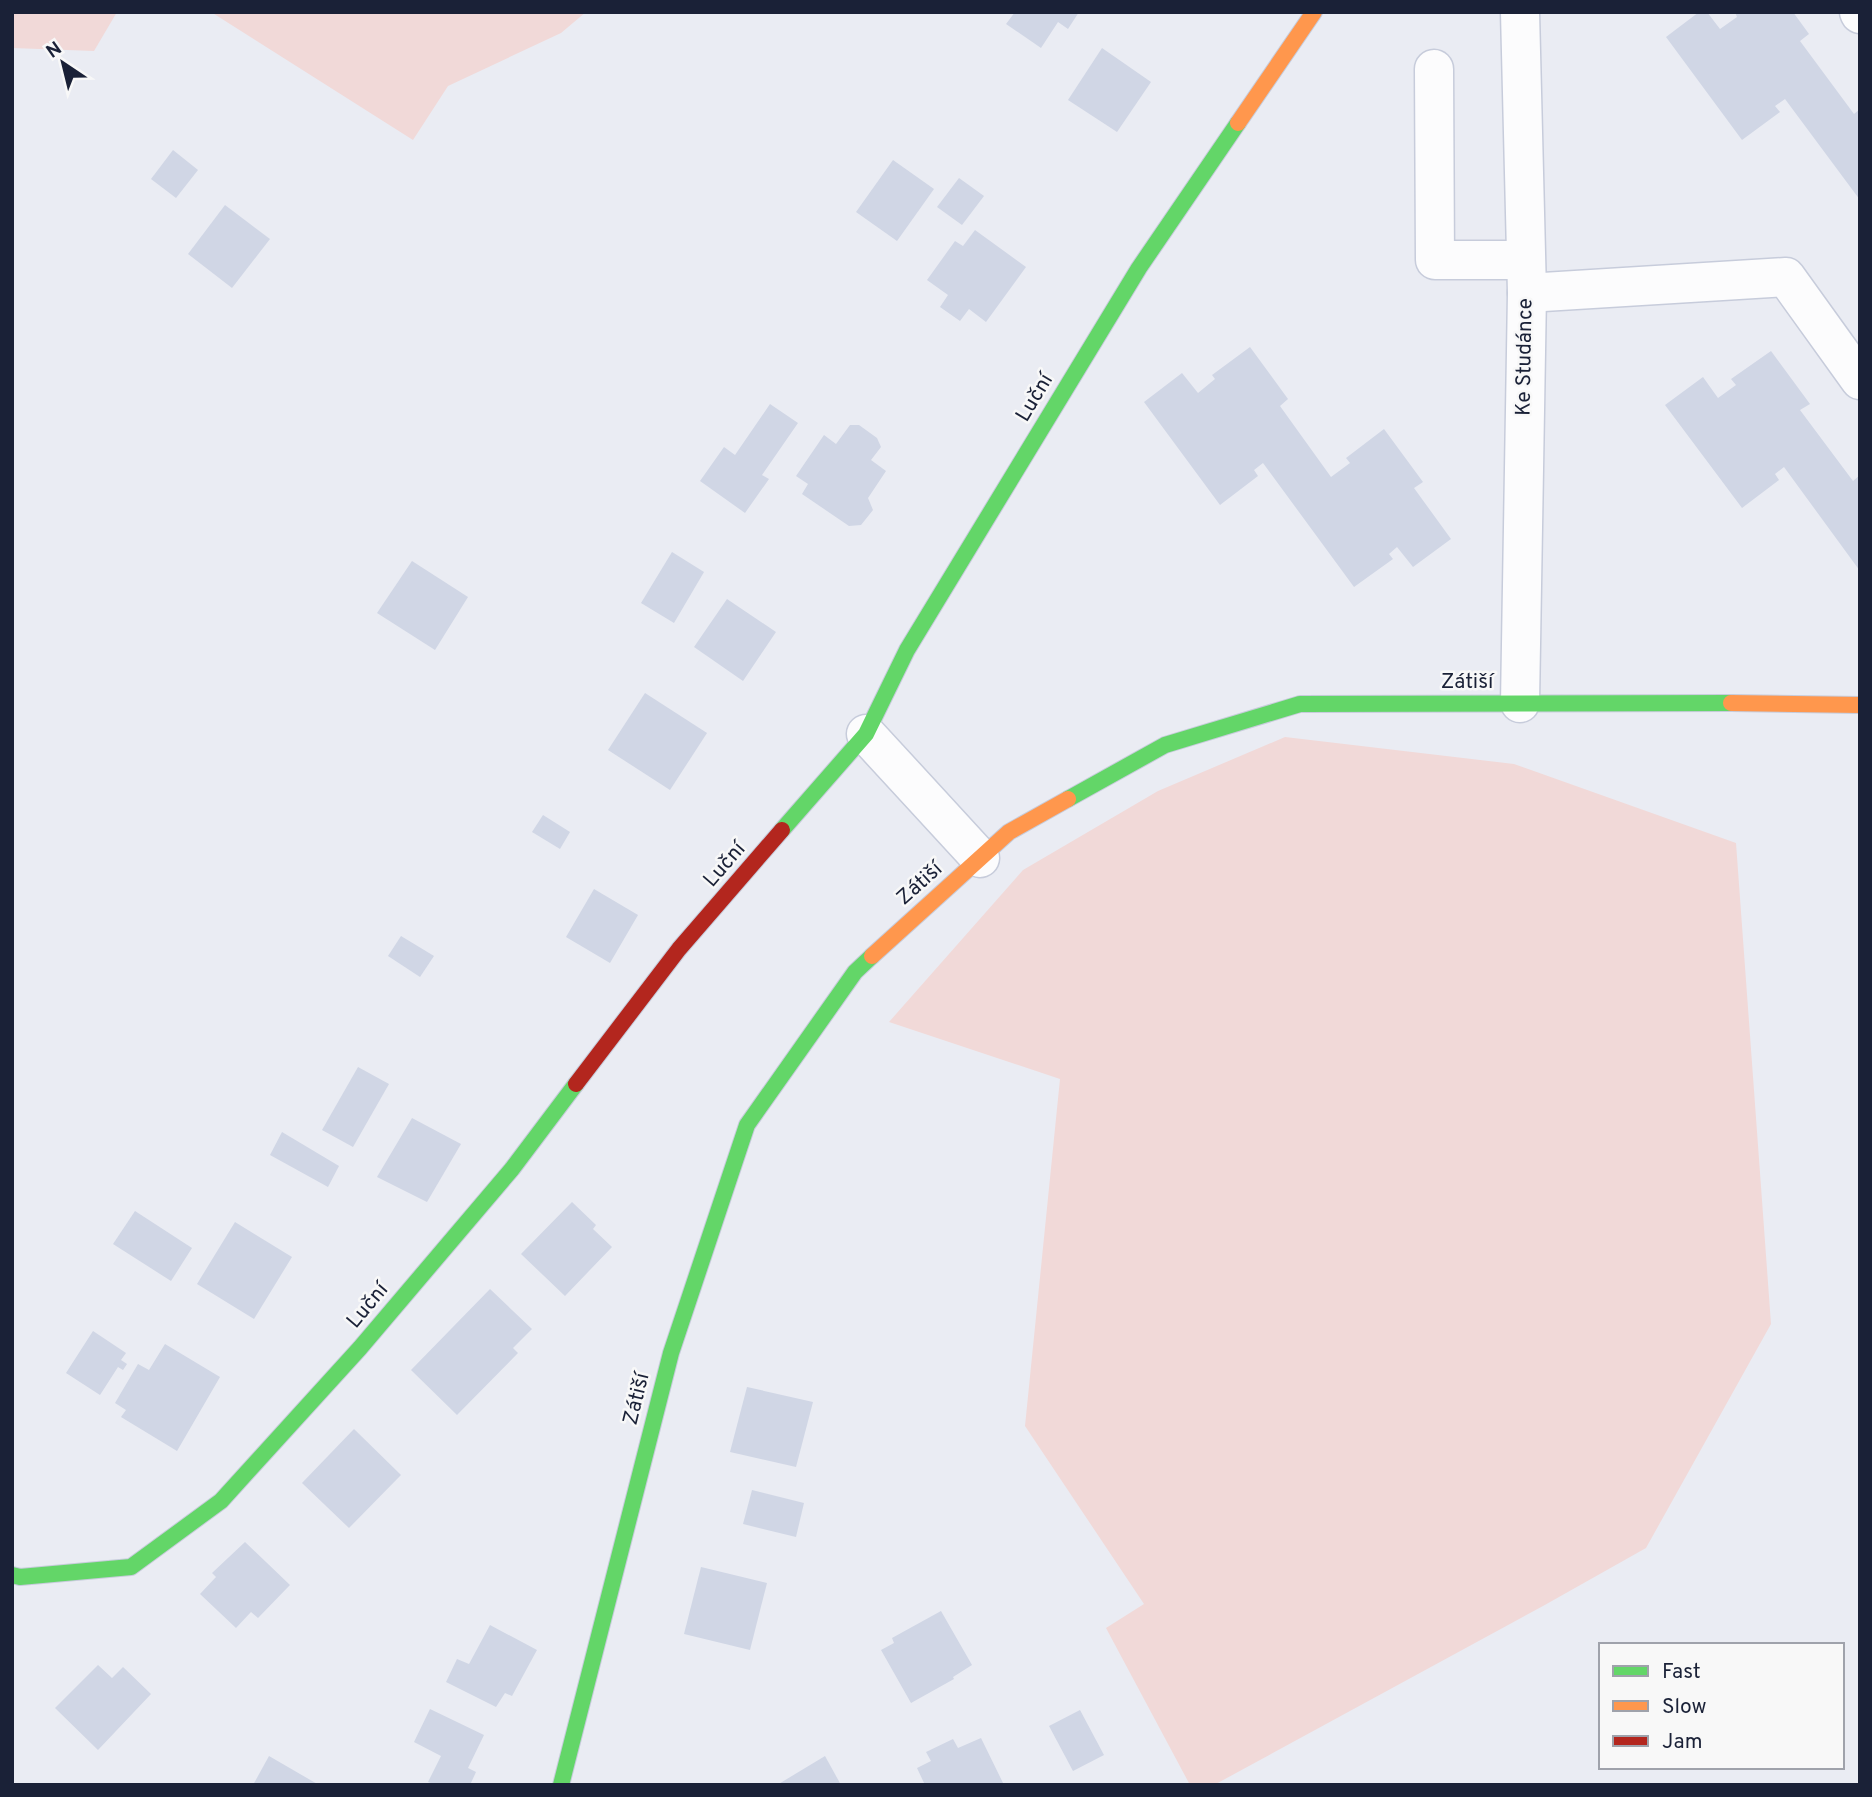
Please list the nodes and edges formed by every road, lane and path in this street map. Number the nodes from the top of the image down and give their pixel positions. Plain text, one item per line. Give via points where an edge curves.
1 (1314, 12) edge
2 (1520, 12) edge
3 (1434, 69) dead end
4 (1526, 276) junction
5 (1860, 380) edge
6 (1520, 703) junction
7 (1860, 705) edge
8 (866, 734) junction
9 (980, 858) junction
10 (12, 1574) edge
11 (561, 1785) edge

1 - 8 street, Luční via 1139,268 907,650
2 - 4 street, Ke Studánce
3 - 4 street via 1435,260
4 - 5 street via 1786,277
4 - 6 street, Ke Studánce
6 - 7 street, Zátiší
6 - 9 street, Zátiší via 1300,704 1165,745 1009,832
8 - 9 street
8 - 10 street, Luční via 679,949 512,1169 360,1348 221,1501 131,1567
9 - 11 street, Zátiší via 855,972 747,1125 671,1353

